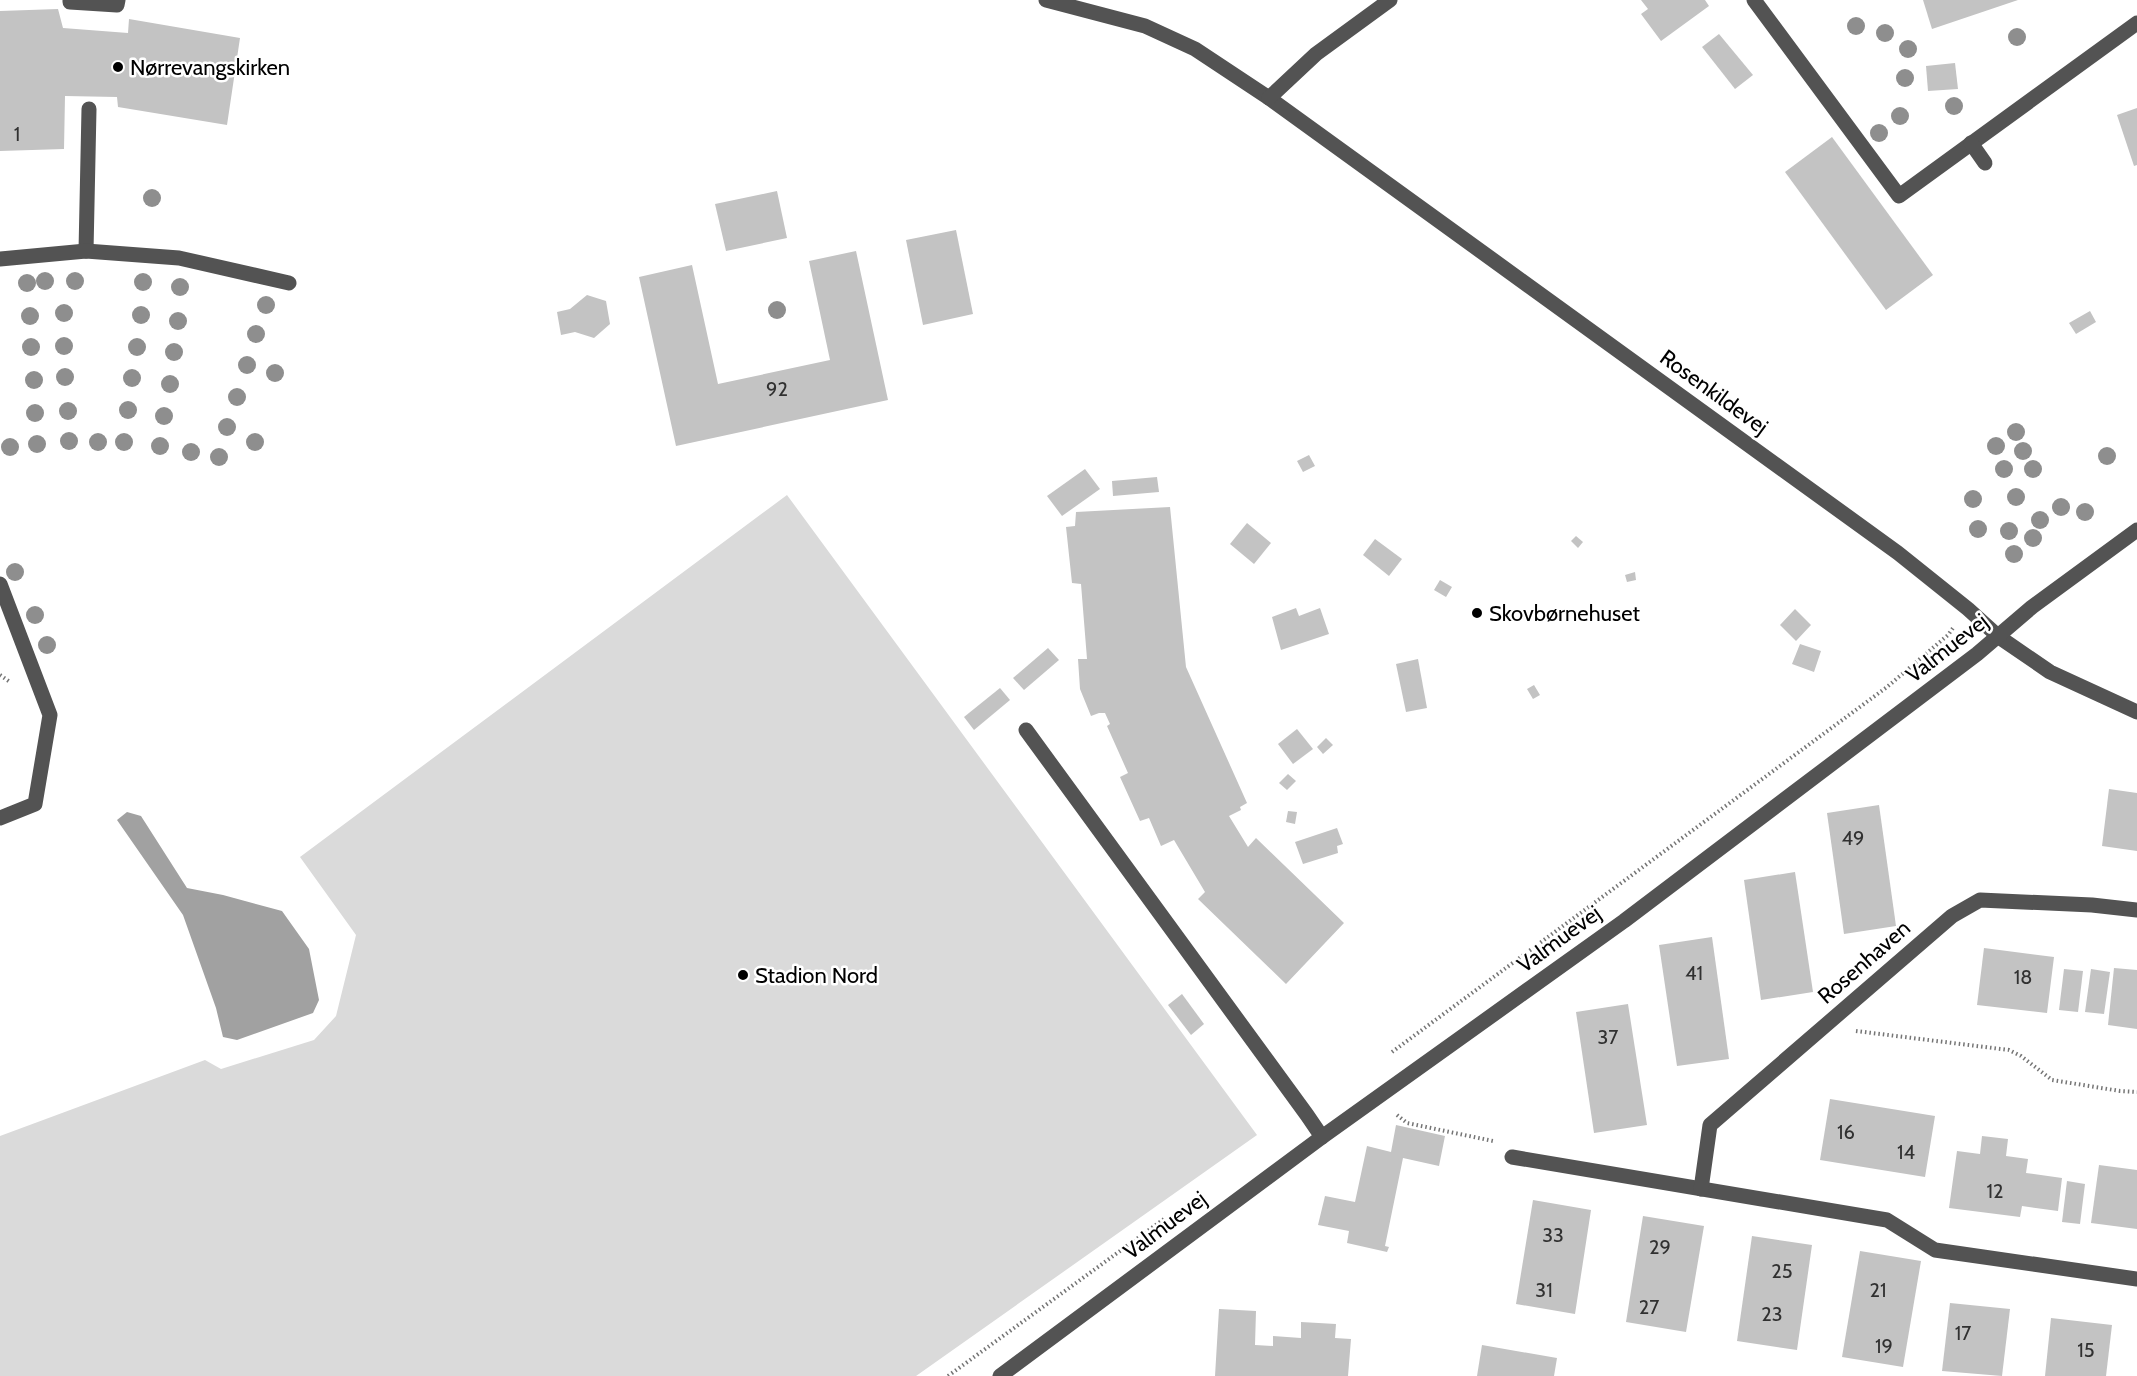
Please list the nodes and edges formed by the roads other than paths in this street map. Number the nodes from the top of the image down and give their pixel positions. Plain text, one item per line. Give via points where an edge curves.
1 (70, 0) edge
2 (118, 0) edge
3 (1046, 0) edge
4 (1390, 0) edge
5 (1754, 0) edge
6 (2137, 23) edge
7 (1269, 98) junction
8 (89, 109) dead end
9 (1971, 143) junction
10 (1985, 163) dead end
11 (86, 251) junction
12 (0, 259) edge
13 (289, 283) dead end
14 (2137, 530) edge
15 (0, 584) edge
16 (1999, 637) junction
17 (2137, 712) edge
18 (1026, 730) dead end
19 (0, 818) edge
20 (2137, 910) edge
21 (1322, 1137) junction
22 (1512, 1157) road end
23 (1701, 1189) junction
24 (2137, 1279) edge
25 (1000, 1376) edge

1 - 2 street via 117,5
3 - 7 street, Rosenkildevej via 1145,26 1195,49
4 - 7 street via 1316,54
5 - 9 street via 1899,196
6 - 9 street
7 - 16 street, Rosenkildevej via 1898,553
8 - 11 street
9 - 10 street
11 - 12 street
11 - 13 street via 179,258
14 - 16 street, Valmuevej
15 - 19 street via 50,715 35,804
16 - 17 street, Rosenkildevej via 2050,672
16 - 21 street, Valmuevej via 1624,921
18 - 21 street
20 - 23 street, Rosenhaven via 2092,904 1980,900 1952,916 1710,1125
21 - 25 street, Valmuevej
22 - 23 street
23 - 24 street via 1887,1220 1935,1250

